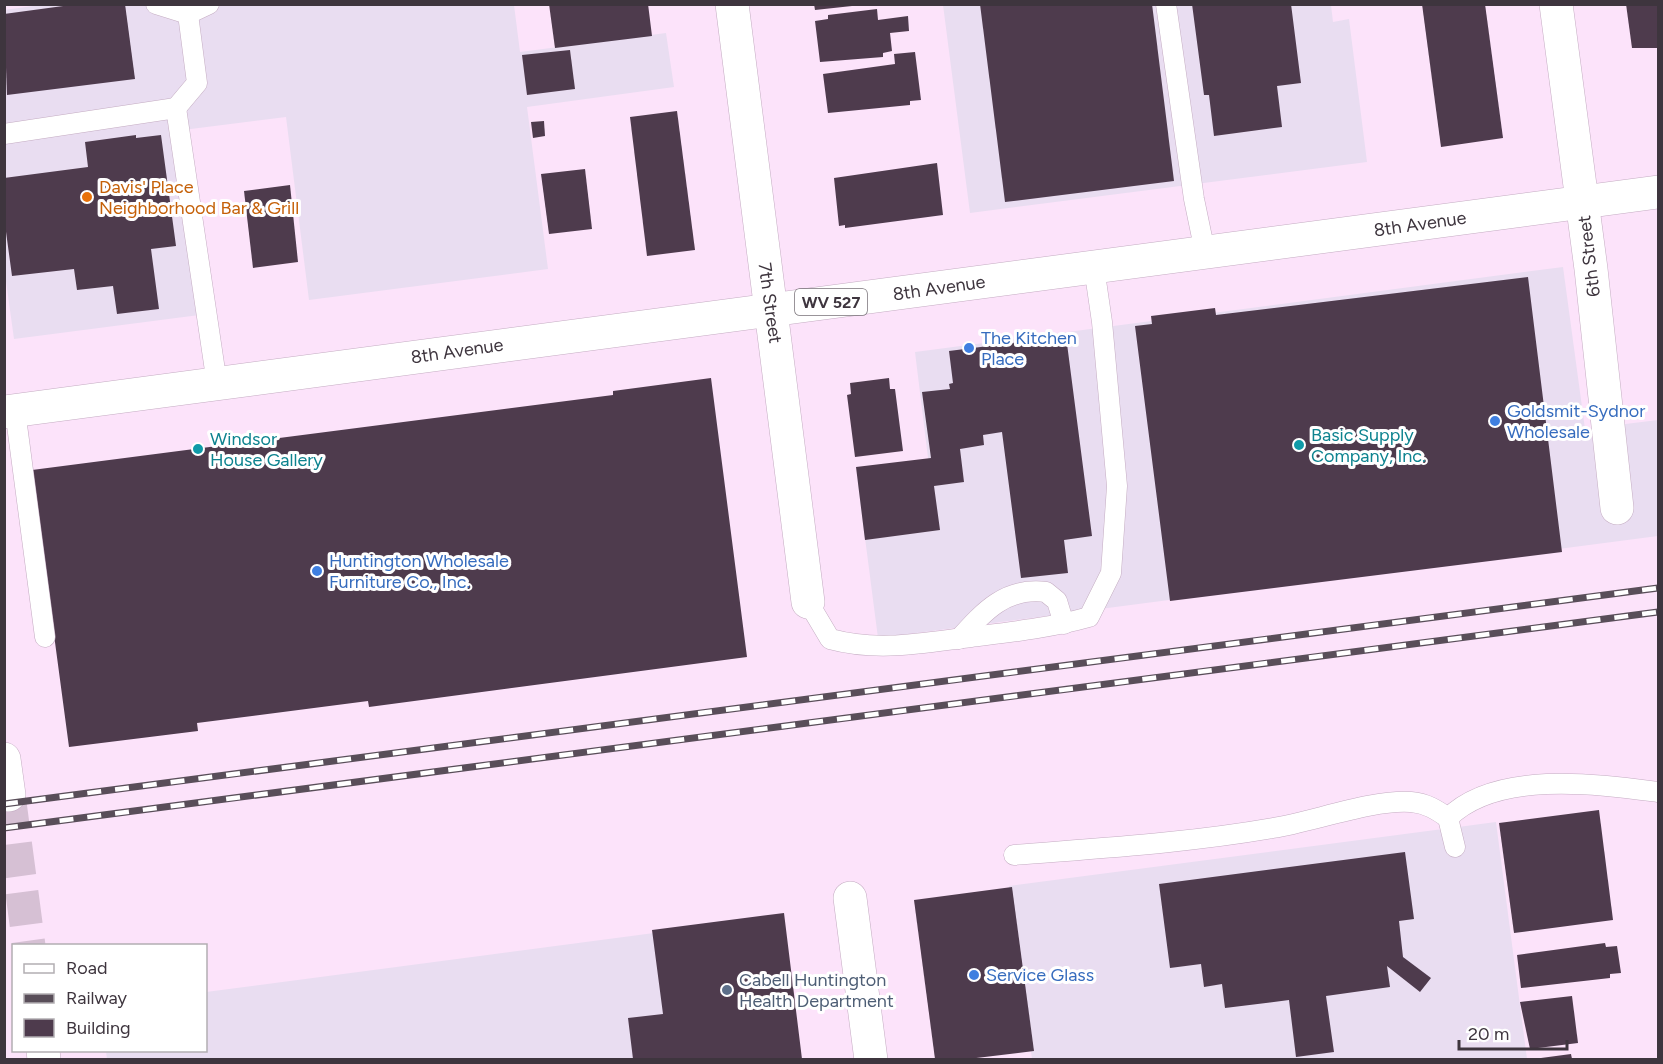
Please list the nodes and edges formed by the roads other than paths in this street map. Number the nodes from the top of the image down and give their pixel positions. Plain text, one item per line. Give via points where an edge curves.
1 (156, 4) edge
2 (208, 4) edge
3 (732, 4) edge
4 (1166, 4) edge
5 (1556, 4) edge
6 (188, 14) junction
7 (176, 108) junction
8 (4, 134) edge
9 (1659, 192) edge
10 (1582, 202) junction
11 (1205, 252) junction
12 (1094, 267) junction
13 (771, 309) junction
14 (217, 384) junction
15 (10, 411) edge
16 (1617, 508) dead end
17 (808, 602) joint
18 (1064, 624) junction
19 (45, 637) dead end
20 (959, 639) junction
21 (4, 759) edge
22 (1659, 792) edge
23 (9, 795) dead end
24 (1448, 818) junction
25 (1455, 847) dead end
26 (1014, 855) dead end
27 (850, 898) dead end
28 (871, 1059) edge

1 - 6 lane
2 - 6 lane
3 - 13 main road, 7th Street
4 - 11 lane
5 - 10 main road, 6th Street
6 - 7 lane via 197,83
7 - 8 lane
7 - 14 lane
9 - 10 main road, 8th Avenue / WV 527
10 - 11 main road, 8th Avenue / WV 527
10 - 16 main road, 6th Street
11 - 12 main road, 8th Avenue / WV 527
12 - 13 main road, 8th Avenue / WV 527
12 - 18 lane via 1117,486 1111,573 1089,616
13 - 14 main road, 8th Avenue / WV 527
13 - 17 main road, 7th Street
14 - 15 main road, 8th Avenue / WV 527
15 - 19 lane
17 - 20 lane via 830,639 854,646 895,647
18 - 20 lane
18 - 20 lane via 1057,601 1046,592 1016,592 986,608
21 - 23 main road
22 - 24 lane via 1591,785 1512,788 1476,798
24 - 25 lane
24 - 26 lane via 1413,802 1392,803 1274,828 1168,844
27 - 28 main road

